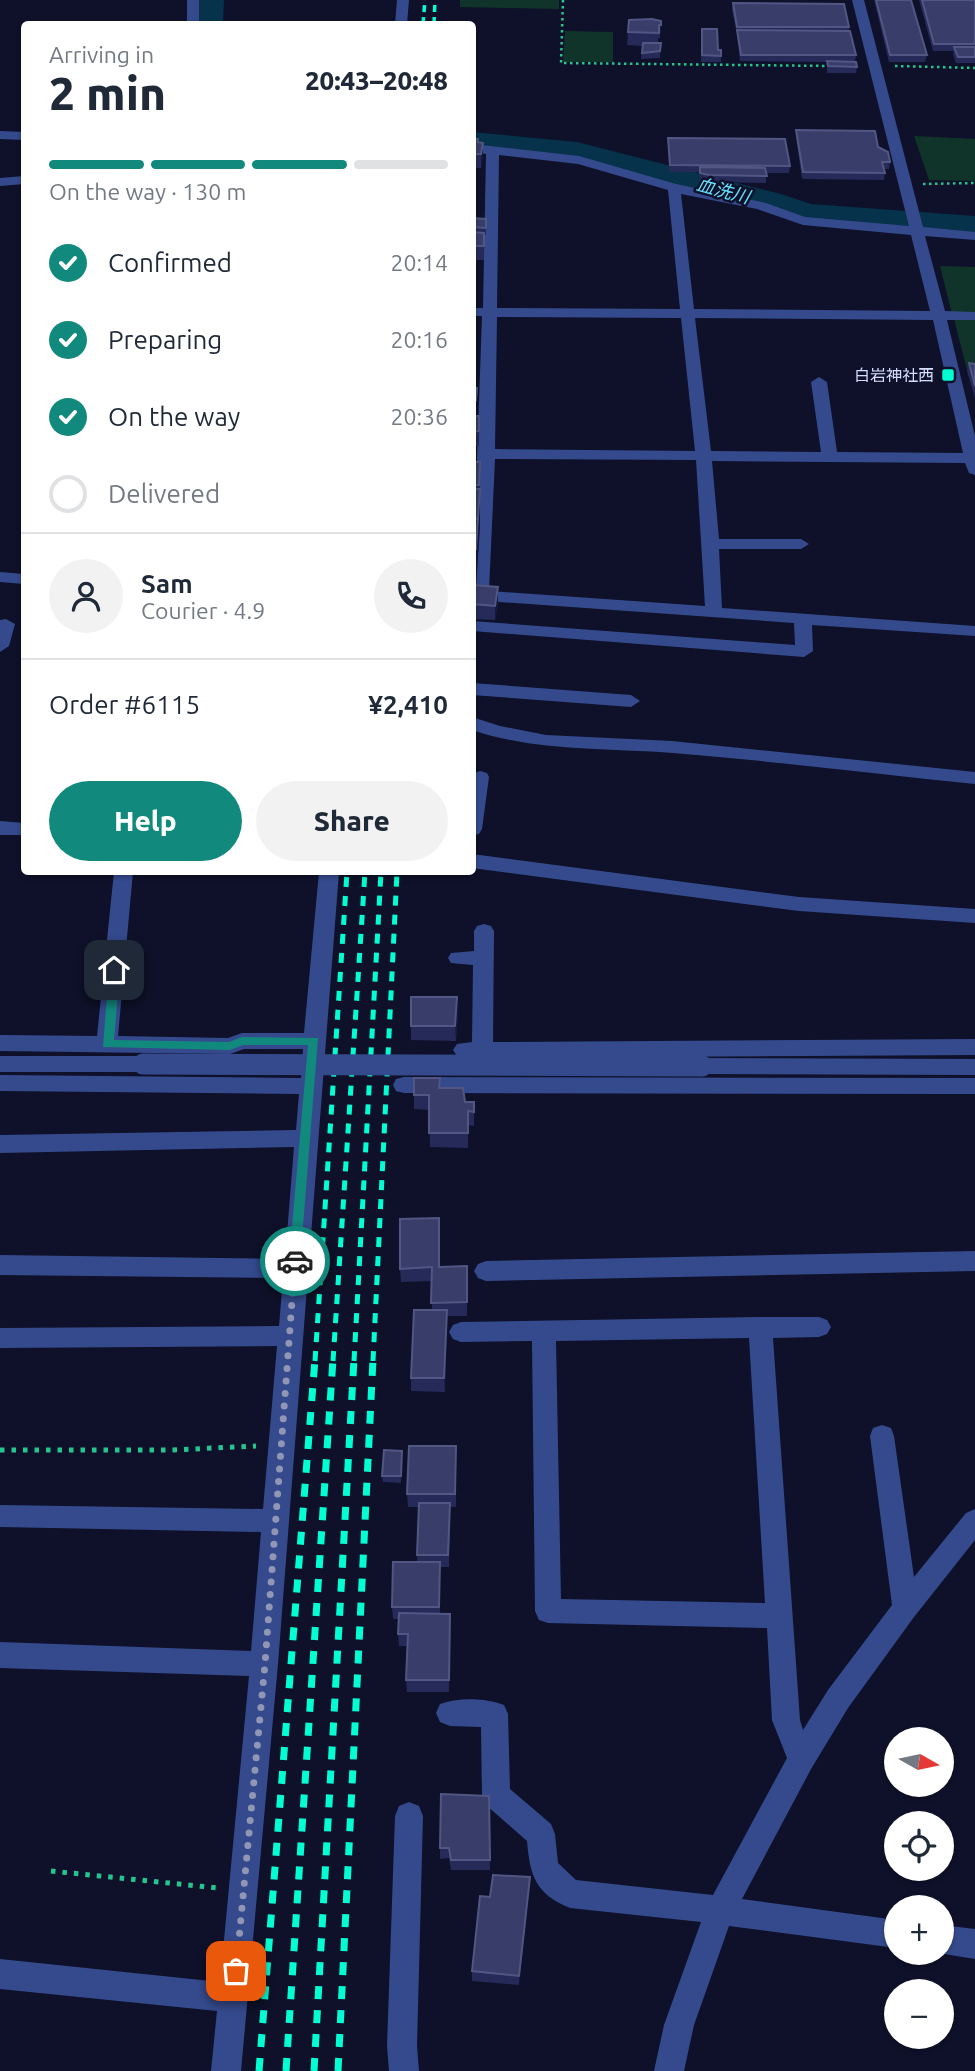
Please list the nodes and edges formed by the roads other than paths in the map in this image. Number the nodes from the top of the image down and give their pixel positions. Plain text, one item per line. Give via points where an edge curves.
1 (193, 0) edge
2 (404, 0) edge
3 (858, 0) edge
4 (193, 21) edge
5 (401, 21) edge
6 (0, 135) edge
7 (21, 136) edge
8 (476, 148) edge
9 (493, 150) junction
10 (21, 180) edge
11 (0, 182) edge
12 (674, 188) junction
13 (916, 225) junction
14 (975, 236) edge
15 (476, 312) edge
16 (489, 312) junction
17 (687, 314) junction
18 (939, 316) junction
19 (975, 316) edge
20 (819, 382) dead end
21 (487, 454) junction
22 (701, 455) junction
23 (831, 456) junction
24 (974, 462) edge
25 (710, 544) junction
26 (801, 544) dead end
27 (0, 577) edge
28 (21, 579) edge
29 (476, 595) edge
30 (714, 613) junction
31 (803, 619) junction
32 (6, 624) dead end
33 (476, 626) edge
34 (975, 631) edge
35 (0, 643) edge
36 (476, 689) edge
37 (631, 701) dead end
38 (476, 725) edge
39 (480, 777) dead end
40 (975, 778) edge
41 (476, 803) edge
42 (0, 828) edge
43 (21, 829) edge
44 (476, 862) edge
45 (123, 875) edge
46 (329, 875) edge
47 (975, 916) edge
48 (484, 931) dead end
49 (458, 958) dead end
50 (483, 958) junction
51 (314, 1041) junction
52 (0, 1043) edge
53 (107, 1044) junction
54 (975, 1047) edge
55 (515, 1049) junction
56 (0, 1064) edge
57 (975, 1067) edge
58 (0, 1083) edge
59 (404, 1084) dead end
60 (499, 1085) junction
61 (310, 1086) junction
62 (975, 1086) edge
63 (307, 1138) junction
64 (0, 1144) edge
65 (975, 1261) edge
66 (0, 1265) edge
67 (295, 1269) junction
68 (486, 1271) dead end
69 (819, 1327) dead end
70 (760, 1328) junction
71 (544, 1331) junction
72 (461, 1332) dead end
73 (289, 1336) junction
74 (0, 1338) edge
75 (882, 1436) dead end
76 (0, 1516) edge
77 (275, 1521) junction
78 (973, 1525) edge
79 (905, 1608) junction
80 (779, 1616) junction
81 (0, 1655) edge
82 (265, 1664) junction
83 (450, 1713) dead end
84 (802, 1759) junction
85 (410, 1816) dead end
86 (720, 1910) junction
87 (884, 1932) edge
88 (954, 1941) edge
89 (975, 1944) edge
90 (0, 1974) edge
91 (233, 1998) junction
92 (226, 2071) edge
93 (404, 2071) edge
94 (669, 2071) edge

1 - 4 street
2 - 5 street
3 - 13 street
6 - 7 street
8 - 9 street
9 - 12 street via 579,160
9 - 16 street
10 - 11 street
12 - 13 street via 761,205 803,221
12 - 17 street
13 - 14 street
13 - 18 street
15 - 16 street
16 - 17 street
16 - 21 street
17 - 18 street
17 - 22 street
18 - 19 street
18 - 24 street
20 - 23 street
21 - 22 street
21 - 29 street
22 - 23 street
22 - 25 street
23 - 24 street
25 - 26 street
25 - 30 street
27 - 28 street
29 - 30 street
30 - 31 street
31 - 33 street via 804,651
31 - 34 street
32 - 35 street
36 - 37 street
38 - 40 street via 526,738 672,747
39 - 41 street
42 - 43 street
44 - 47 street via 799,904
45 - 53 street
46 - 51 street
48 - 50 street
49 - 50 street
50 - 55 street via 473,1050
51 - 53 street via 242,1041 230,1046
51 - 61 street
52 - 53 street
54 - 55 street
55 - 60 street
56 - 57 street, bridge
58 - 61 street
59 - 60 street
60 - 62 street
61 - 63 street
63 - 64 street
63 - 67 street
65 - 68 street
66 - 67 street
67 - 73 street
69 - 70 street
70 - 71 street
70 - 80 street
71 - 72 street
71 - 80 street via 548,1611
73 - 74 street
73 - 77 street
75 - 79 street
76 - 77 street
77 - 82 street
78 - 79 street
79 - 84 street via 838,1699
80 - 84 street via 786,1720
81 - 82 street
82 - 91 street
83 - 86 street via 503,1714 496,1795 541,1834 544,1870 570,1894
84 - 86 street
85 - 93 street
86 - 87 street
86 - 94 street via 679,2025
88 - 89 street
90 - 91 street
91 - 92 street

